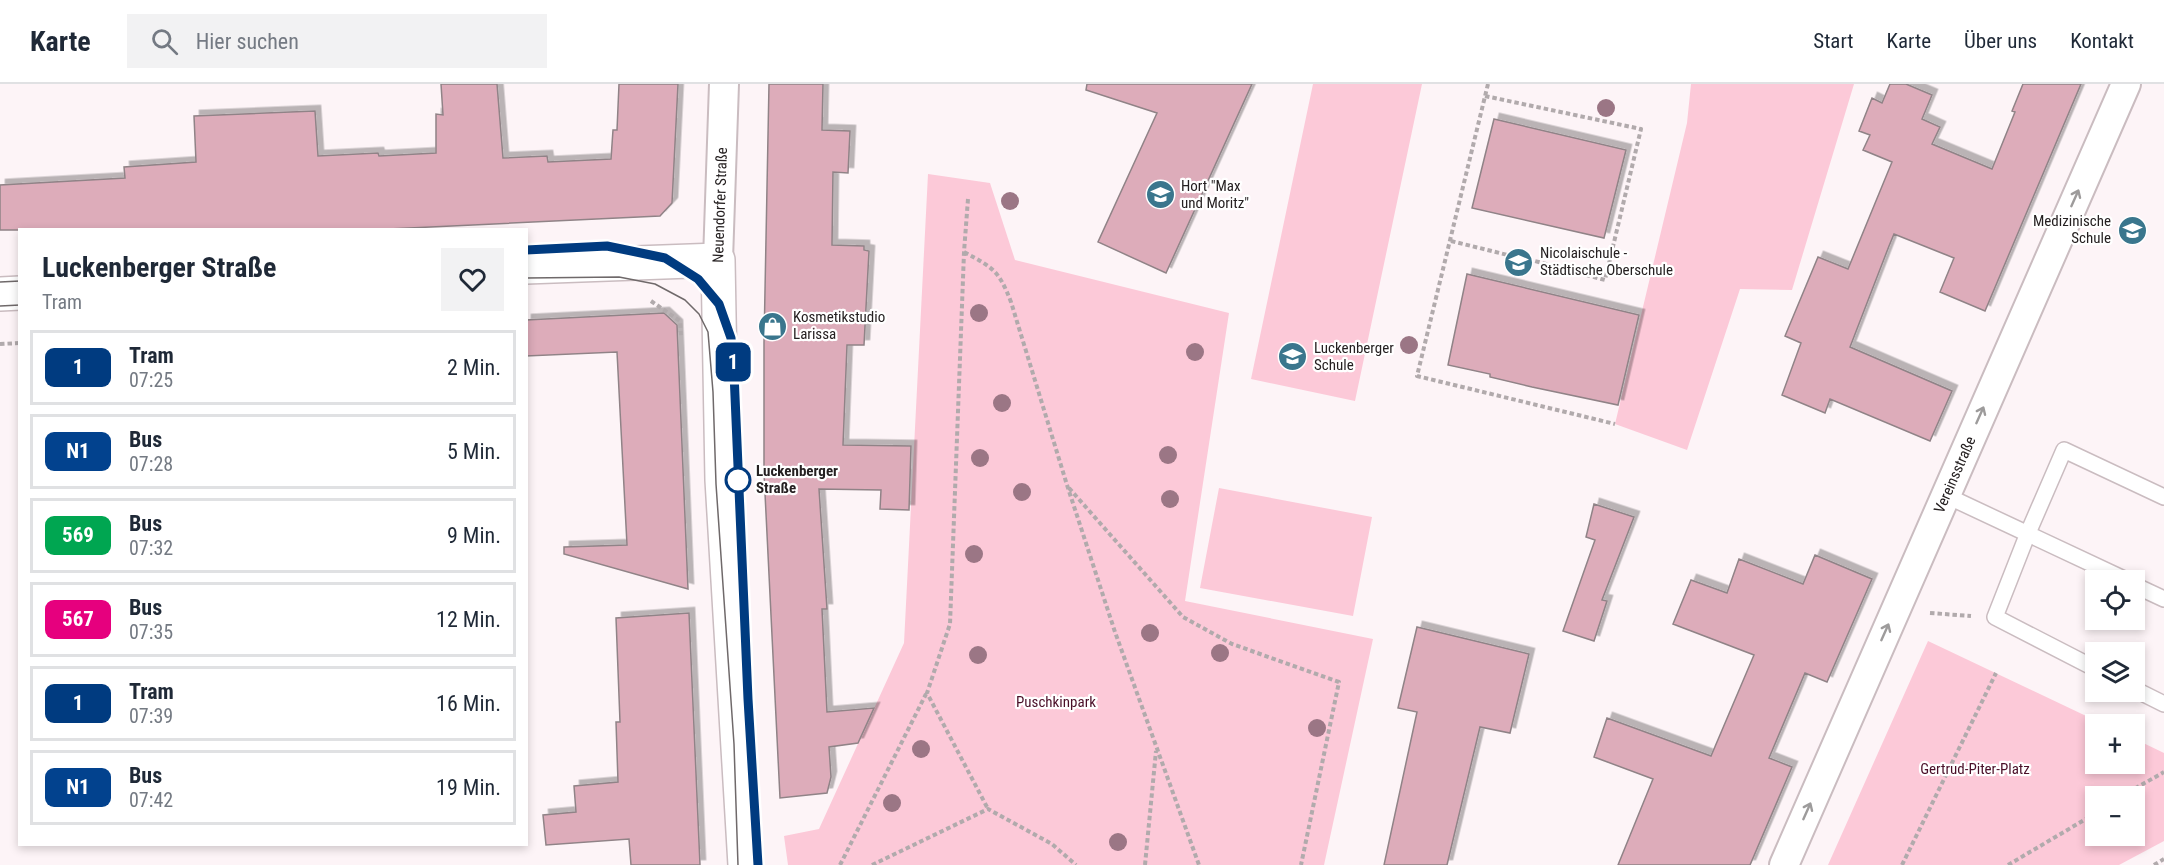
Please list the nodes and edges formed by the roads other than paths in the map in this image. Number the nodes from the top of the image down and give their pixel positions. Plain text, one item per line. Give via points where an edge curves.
1 (724, 84) edge
2 (2126, 84) edge
3 (718, 260) junction
4 (528, 267) edge
5 (18, 293) edge
6 (0, 294) edge
7 (1945, 495) junction
8 (2164, 497) edge
9 (2028, 533) junction
10 (2105, 570) edge
11 (2145, 590) edge
12 (2164, 599) edge
13 (2085, 663) edge
14 (2145, 694) edge
15 (2164, 704) edge
16 (745, 865) edge
17 (1784, 865) edge

1 - 3 street, Neuendorfer Straße
7 -> 2 street, Vereinsstraße
3 - 4 street
3 - 16 street, Neuendorfer Straße via 722,480
5 - 6 street
7 - 9 lane
17 -> 7 street, Vereinsstraße
8 - 9 lane via 2064,450
9 - 10 lane
9 - 13 lane via 1995,617
11 - 12 lane
14 - 15 lane

